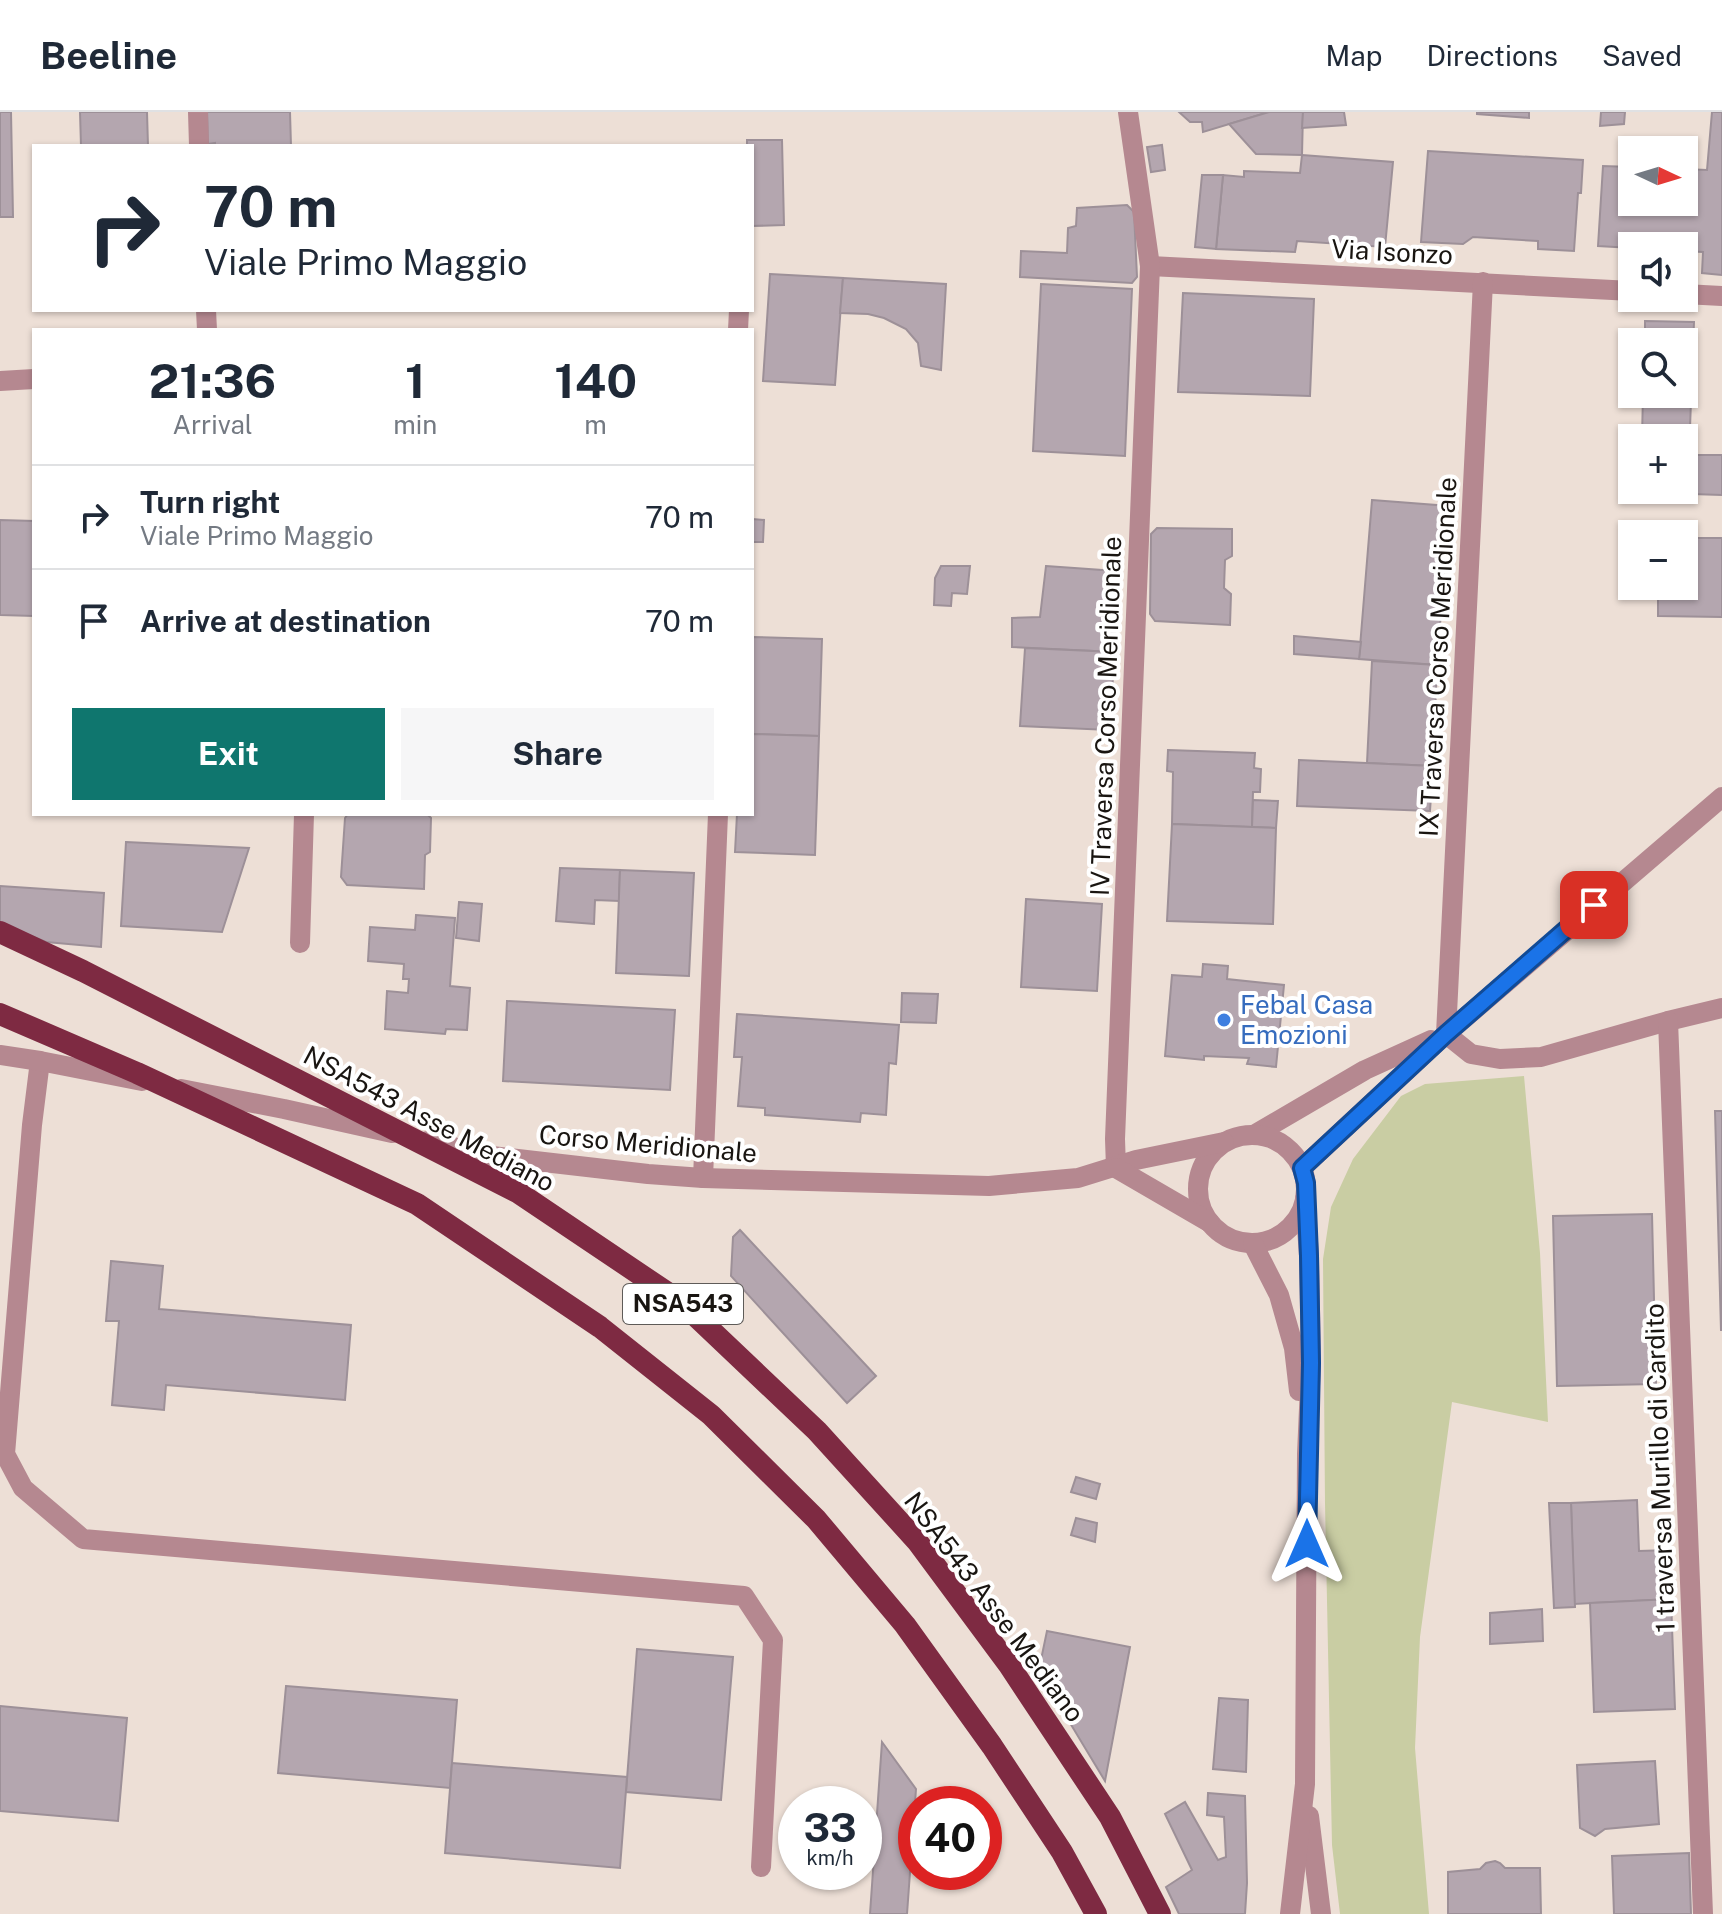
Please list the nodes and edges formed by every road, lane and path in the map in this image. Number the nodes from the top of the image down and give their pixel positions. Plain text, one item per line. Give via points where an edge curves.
1 (198, 112) edge
2 (1128, 112) edge
3 (199, 144) edge
4 (1150, 266) junction
5 (1483, 282) junction
6 (1618, 290) edge
7 (1698, 295) edge
8 (1722, 296) edge
9 (32, 379) edge
10 (0, 381) edge
11 (1722, 797) edge
12 (304, 816) edge
13 (718, 816) edge
14 (0, 932) edge
15 (300, 943) dead end
16 (1722, 1008) edge
17 (0, 1014) edge
18 (1668, 1021) junction
19 (1446, 1034) junction
20 (0, 1055) edge
21 (40, 1061) junction
22 (1254, 1135) junction
23 (1224, 1142) junction
24 (1116, 1168) junction
25 (1302, 1168) junction
26 (703, 1178) junction
27 (1305, 1199) junction
28 (1211, 1223) junction
29 (1253, 1244) junction
30 (1307, 1454) junction
31 (0, 1487) edge
32 (23, 1488) junction
33 (1305, 1784) junction
34 (761, 1867) dead end
35 (1096, 1914) edge
36 (1160, 1914) edge
37 (1290, 1914) edge
38 (1321, 1914) edge
39 (1703, 1914) edge

1 - 3 street
2 - 4 street, IV Traversa Corso Meridionale
4 - 5 street, Via Isonzo
4 - 24 street, IV Traversa Corso Meridionale
5 - 6 street, Via Isonzo
5 - 19 street, IX Traversa Corso Meridionale
7 - 8 street
9 - 10 street
11 - 19 street
12 - 15 street
13 - 26 street
14 - 36 highway, NSA543 Asse Mediano / NSA543, bridge via 519,1193 681,1302 817,1431 917,1541 1009,1665 1110,1817
16 - 18 street
17 - 35 highway, NSA543, bridge via 417,1204 600,1327 711,1415 816,1519 905,1625 992,1746
18 - 19 street via 1527,1058 1471,1054
18 - 39 street, 1 traversa Murillo di Cardito
19 - 22 street via 1365,1070
19 - 25 street
20 - 21 street, Corso Meridionale
21 - 26 street, Corso Meridionale via 492,1156
21 - 32 street via 5,1454
22 - 23 street
22 - 25 street via 1283,1144
23 - 24 street, Corso Meridionale
23 - 28 street via 1210,1154 1198,1189
24 - 26 street, Corso Meridionale via 1078,1178 989,1186
24 - 28 street
25 - 27 street
27 - 29 street via 1287,1231
27 - 30 street via 1311,1363
28 - 29 street via 1234,1241
29 - 30 street via 1279,1295 1294,1348
30 - 33 street
31 - 32 street
32 - 34 street via 83,1539 744,1596 773,1640
33 - 37 street
33 - 38 street

